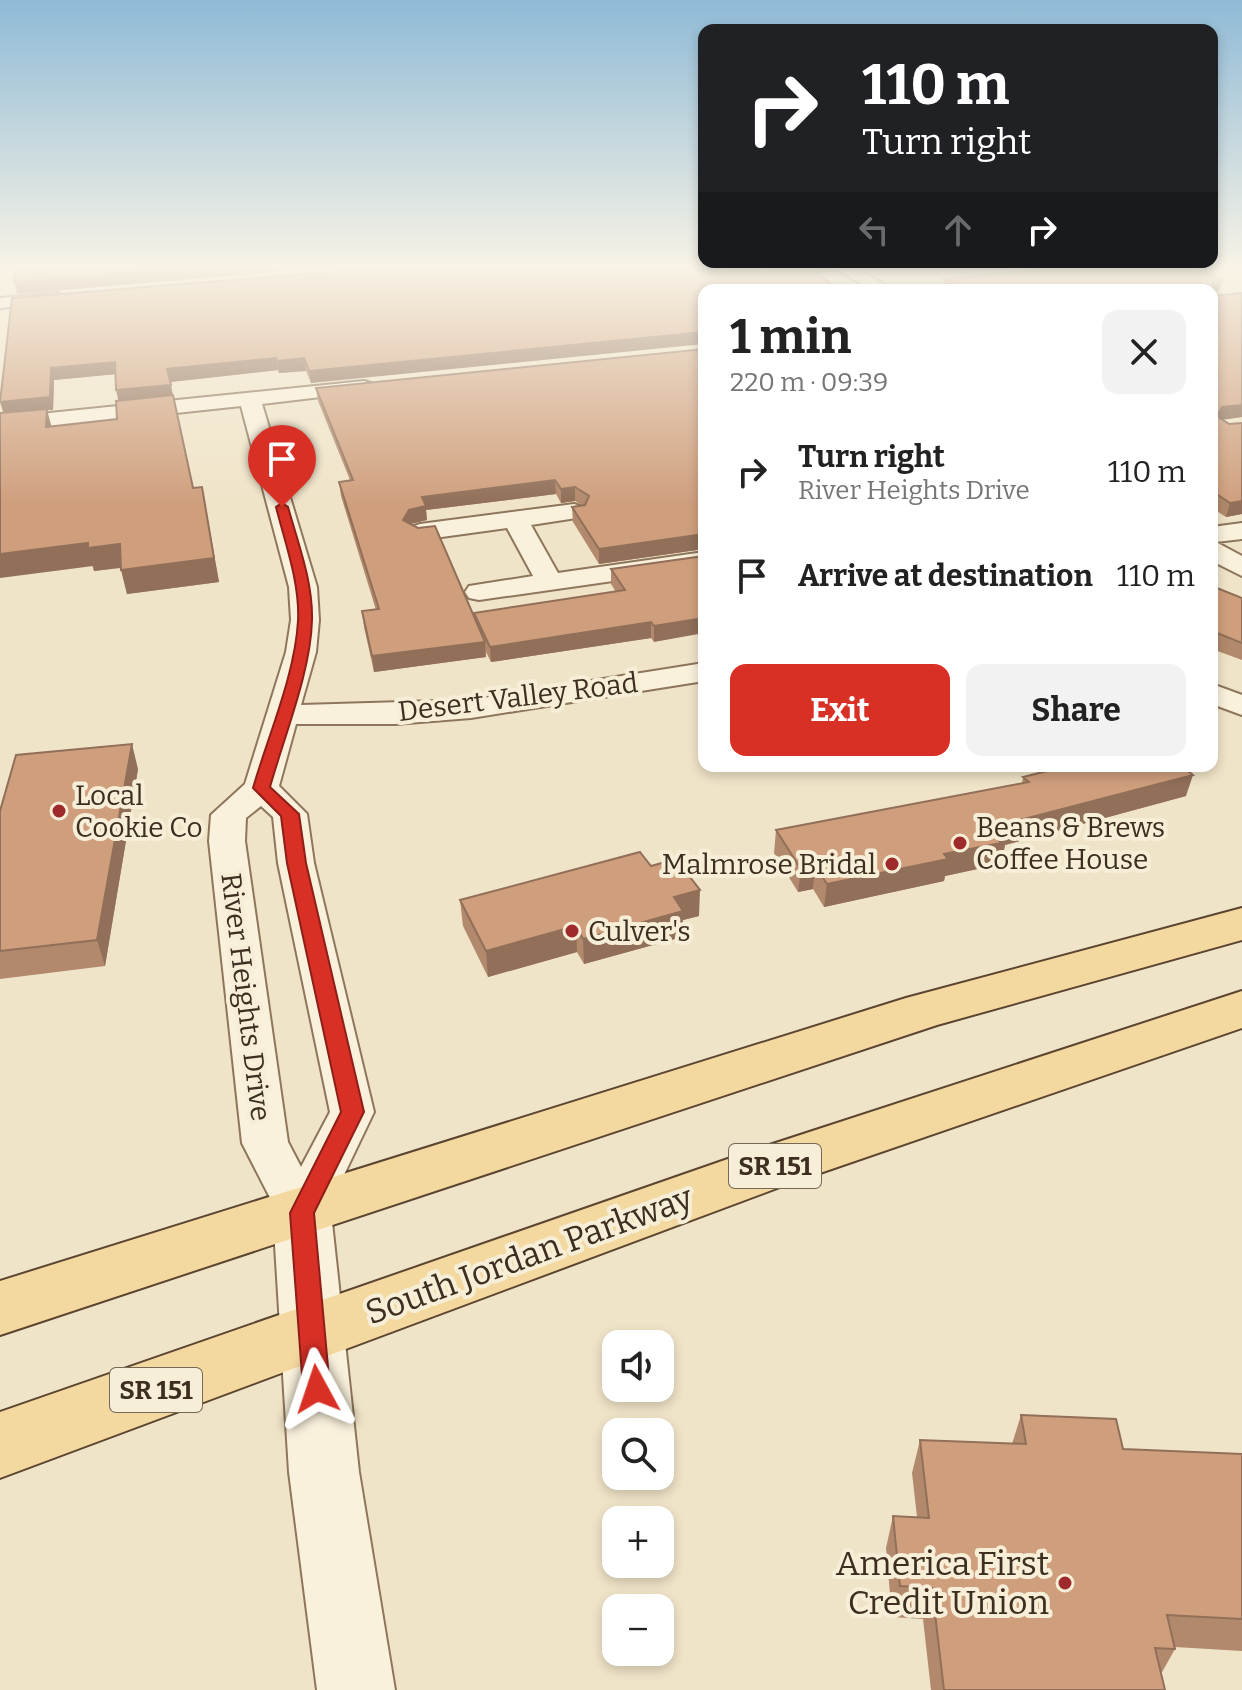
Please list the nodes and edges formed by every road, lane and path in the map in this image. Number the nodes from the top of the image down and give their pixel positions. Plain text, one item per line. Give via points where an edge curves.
1 (391, 384) edge
2 (250, 399) junction
3 (0, 425) edge
4 (574, 512) edge
5 (515, 519) junction
6 (1242, 531) edge
7 (420, 532) edge
8 (1218, 534) edge
9 (1218, 553) edge
10 (698, 561) edge
11 (1242, 568) edge
12 (550, 582) junction
13 (479, 592) dead end
14 (698, 673) edge
15 (1218, 696) edge
16 (1242, 706) edge
17 (283, 715) junction
18 (261, 788) junction
19 (1242, 924) edge
20 (1242, 1009) edge
21 (302, 1213) junction
22 (0, 1308) edge
23 (312, 1334) junction
24 (0, 1445) edge
25 (356, 1690) edge

1 - 2 street
2 - 3 street
2 - 17 street via 304,602 301,652
4 - 5 street
5 - 7 street
5 - 12 street
6 - 8 street
9 - 11 street
10 - 12 street
12 - 13 street
14 - 17 street, Desert Valley Road via 471,709
15 - 16 street
17 - 18 street
18 - 21 street, River Heights Drive via 229,815 228,860 265,1143
18 - 21 street via 290,814 296,863 352,1112
19 - 21 main road via 924,1011
20 - 23 main road, South Jordan Parkway / SR 151 via 783,1163
21 - 22 main road
21 - 23 street, River Heights Drive
23 - 24 main road, South Jordan Parkway / SR 151
23 - 25 street, River Heights Drive via 324,1472

